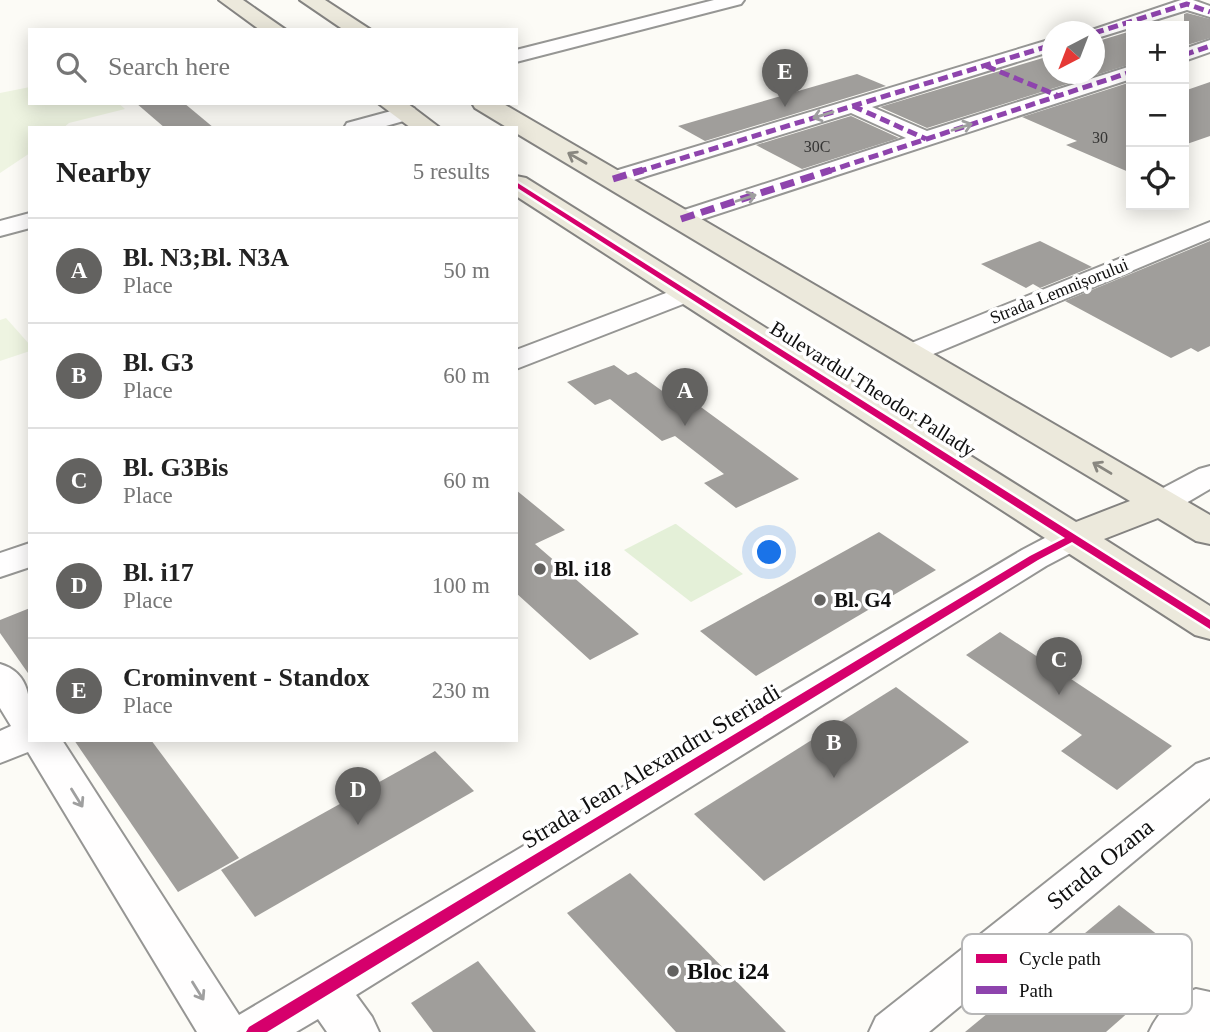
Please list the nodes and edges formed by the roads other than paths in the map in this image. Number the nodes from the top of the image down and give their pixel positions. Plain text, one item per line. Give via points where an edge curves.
1 (229, 0) edge
2 (310, 0) edge
3 (735, 0) edge
4 (1210, 12) edge
5 (272, 28) edge
6 (357, 28) edge
7 (1105, 30) edge
8 (1210, 46) edge
9 (1042, 48) edge
10 (1189, 53) edge
11 (518, 55) edge
12 (986, 66) junction
13 (1126, 74) edge
14 (1059, 96) junction
15 (487, 105) edge
16 (853, 106) junction
17 (398, 108) edge
18 (359, 126) edge
19 (425, 126) edge
20 (926, 139) junction
21 (613, 179) junction
22 (518, 185) edge
23 (681, 219) junction
24 (28, 221) edge
25 (0, 229) edge
26 (1210, 229) edge
27 (687, 293) junction
28 (909, 354) junction
29 (518, 359) edge
30 (1210, 476) edge
31 (1160, 503) junction
32 (1210, 532) edge
33 (1072, 538) junction
34 (28, 555) edge
35 (0, 566) edge
36 (1210, 625) edge
37 (0, 677) edge
38 (28, 720) edge
39 (28, 735) edge
40 (42, 742) edge
41 (0, 748) edge
42 (1210, 775) edge
43 (1014, 934) edge
44 (962, 976) edge
45 (324, 989) junction
46 (1210, 1013) edge
47 (1192, 1014) edge
48 (1192, 1014) edge
49 (223, 1032) edge
50 (254, 1032) edge
51 (355, 1032) edge
52 (893, 1032) edge
53 (1172, 1032) edge

1 - 5 main road
2 - 6 main road
3 - 11 street
4 - 7 street via 1187,4
8 - 10 street
9 - 12 street
12 - 14 street
12 - 16 street
13 - 14 street
20 -> 14 street
21 -> 15 main road
16 - 20 street
16 -> 21 street
17 - 18 street
17 - 19 main road
23 -> 20 street
21 - 23 main road
22 - 27 main road, Bulevardul Theodor Pallady
23 - 28 main road
24 - 25 street
26 - 28 street, Strada Lemnișorului
27 - 29 street
27 - 33 main road, Bulevardul Theodor Pallady
31 -> 28 main road
30 - 31 street
31 - 32 main road
31 - 33 main road
33 - 36 main road, Bulevardul Theodor Pallady
33 - 45 street, Strada Jean Alexandru Steriadi
34 - 35 street
37 - 38 street
39 - 41 street
40 -> 49 street
42 - 43 street, Strada Ozana
44 - 52 street, Strada Ozana
45 - 50 street, Strada Jean Alexandru Steriadi
45 - 51 street
46 - 48 street via 1196,1010
47 - 53 street

